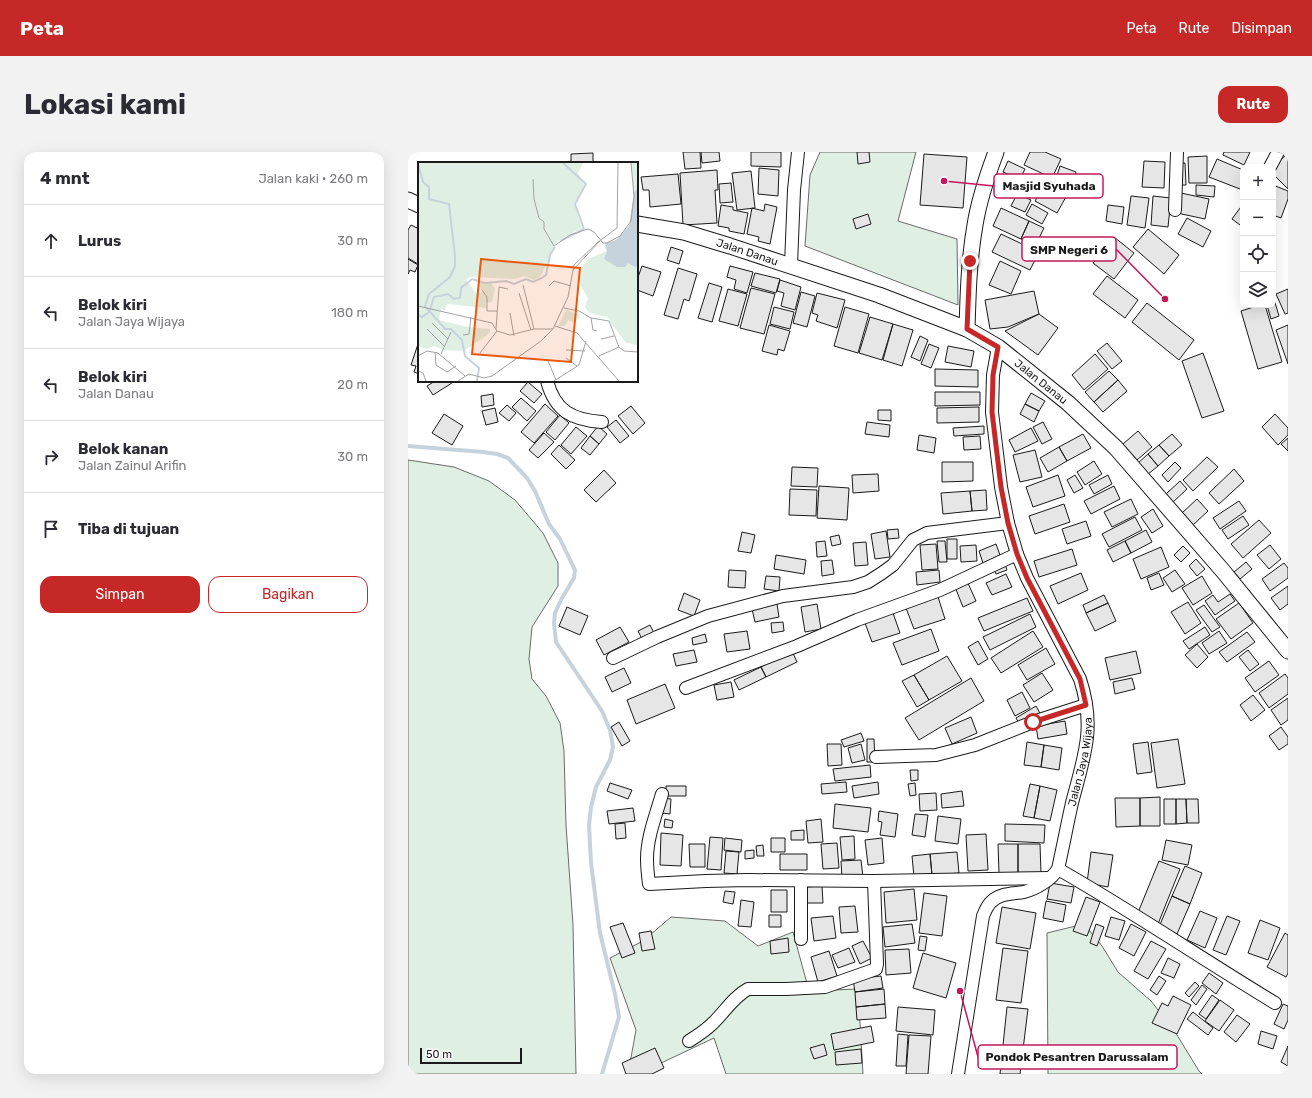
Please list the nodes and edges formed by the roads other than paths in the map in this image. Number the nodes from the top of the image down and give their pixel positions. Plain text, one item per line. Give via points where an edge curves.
1 (798, 152) edge
2 (996, 152) edge
3 (1177, 152) edge
4 (1278, 152) edge
5 (1272, 164) edge
6 (408, 200) edge
7 (418, 205) edge
8 (1175, 210) dead end
9 (418, 211) edge
10 (408, 212) edge
11 (638, 224) edge
12 (791, 266) junction
13 (967, 329) junction
14 (998, 347) junction
15 (547, 382) edge
16 (602, 422) dead end
17 (1008, 523) junction
18 (1017, 554) junction
19 (1288, 651) edge
20 (612, 658) dead end
21 (686, 688) dead end
22 (1086, 705) junction
23 (876, 757) dead end
24 (662, 794) dead end
25 (1054, 874) junction
26 (801, 880) junction
27 (874, 881) junction
28 (801, 939) dead end
29 (1275, 1003) dead end
30 (689, 1041) dead end
31 (958, 1074) edge

1 - 12 street
2 - 13 street via 981,196 975,225 970,261
3 - 8 street
4 - 5 street
6 - 7 street
9 - 10 street
11 - 12 street, Jalan Danau via 684,232
12 - 13 street, Jalan Danau via 879,295
13 - 14 street, Jalan Danau
14 - 17 street, Jalan Jaya Wijaya via 993,375 992,412
14 - 19 street, Jalan Danau via 1068,403 1116,448 1222,570
15 - 16 street via 555,402 568,413 585,421
17 - 18 street, Jalan Jaya Wijaya
17 - 20 street via 927,534 913,540 892,564 868,582 853,587 783,596 708,616
18 - 21 street via 940,590 856,620 797,646
18 - 22 street, Jalan Jaya Wijaya via 1080,679
22 - 23 street via 975,745 936,755
22 - 25 street, Jalan Jaya Wijaya via 1088,739
24 - 26 street via 648,848 649,884
25 - 27 street
25 - 29 street via 1093,889
25 - 31 street via 1032,889 995,899 986,908 979,934
26 - 27 street
26 - 28 street
27 - 30 street via 876,970 825,987 748,989 712,1024

